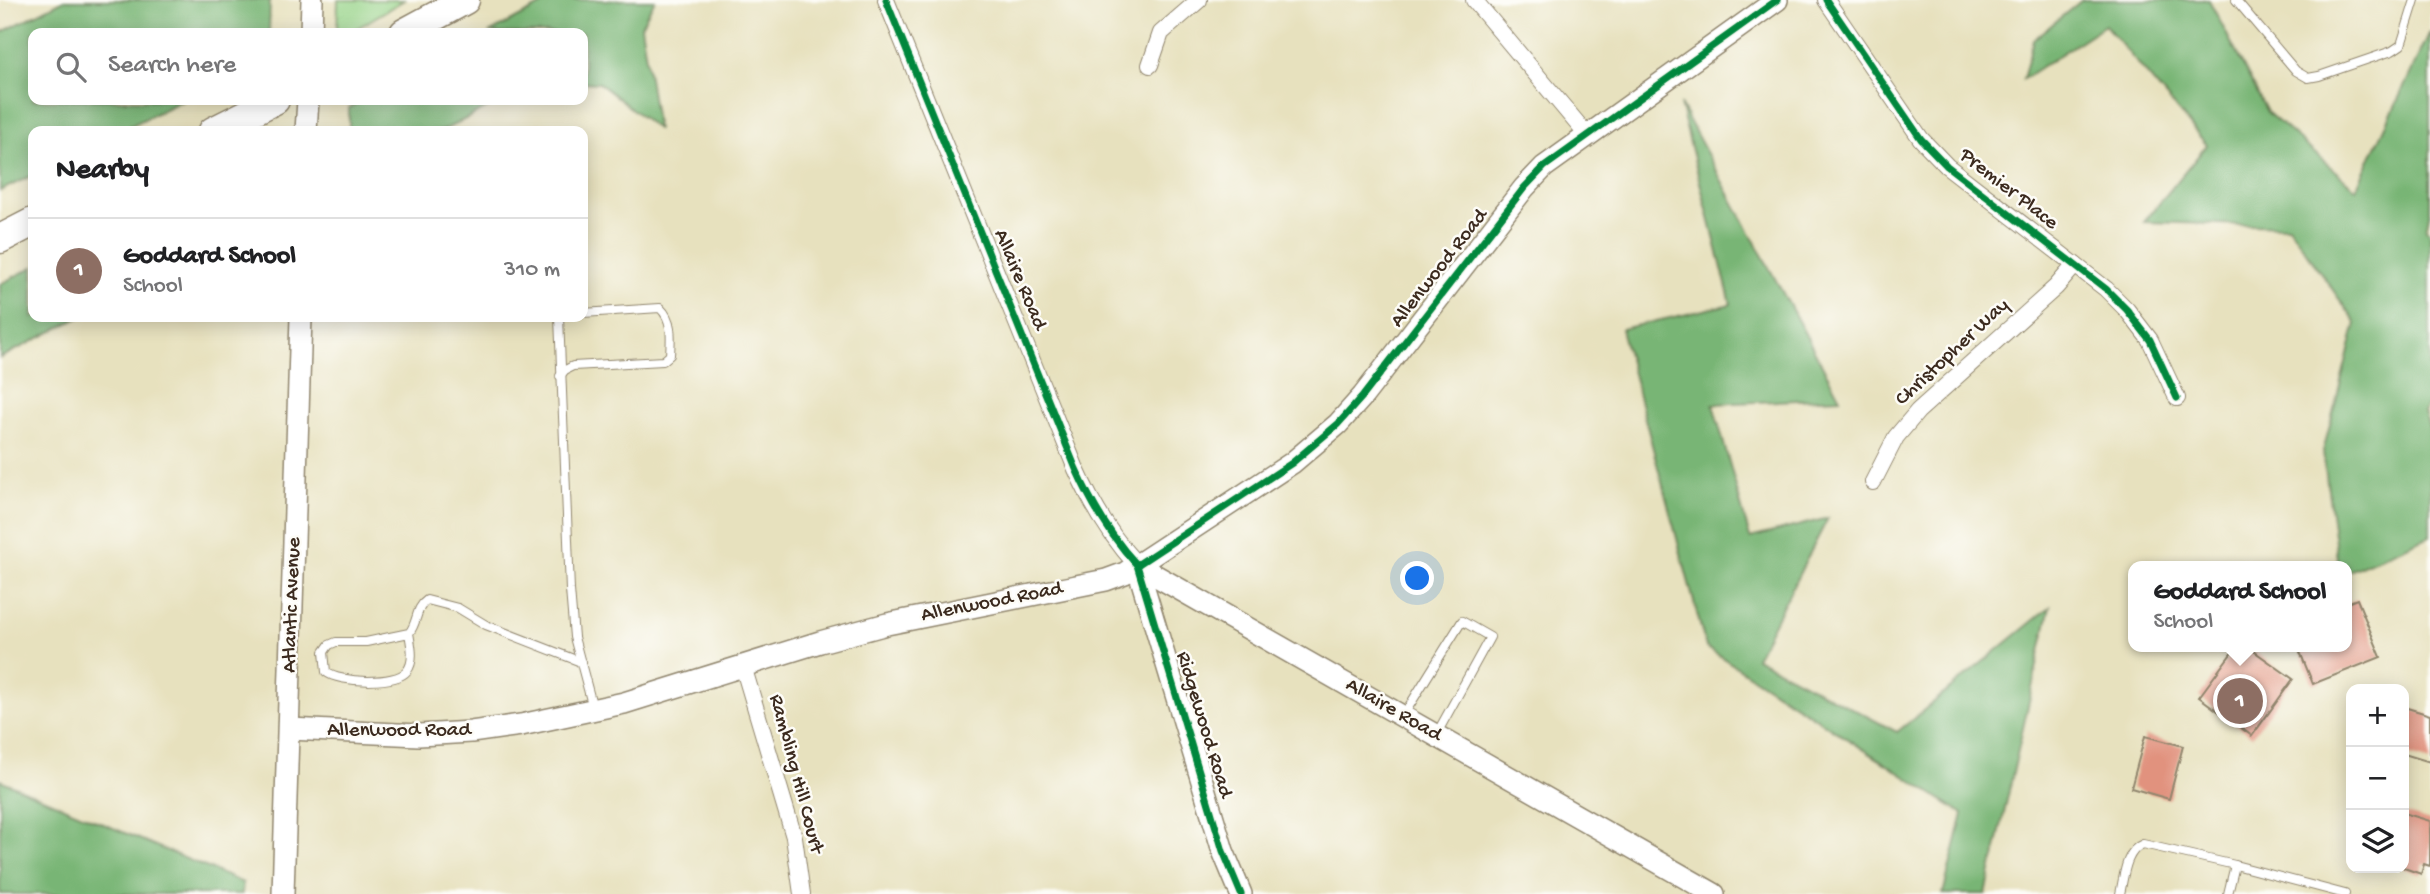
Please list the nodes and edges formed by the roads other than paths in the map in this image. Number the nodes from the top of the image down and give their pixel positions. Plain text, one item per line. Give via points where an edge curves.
1 (465, 0) edge
2 (886, 0) edge
3 (1199, 0) edge
4 (1474, 0) edge
5 (1777, 0) edge
6 (1826, 0) edge
7 (2236, 0) edge
8 (2415, 0) edge
9 (413, 28) edge
10 (1150, 65) dead end
11 (265, 105) edge
12 (308, 105) edge
13 (223, 126) edge
14 (306, 126) edge
15 (1587, 135) junction
16 (28, 225) edge
17 (0, 239) edge
18 (2075, 265) junction
19 (588, 313) edge
20 (301, 322) edge
21 (559, 322) edge
22 (560, 376) junction
23 (2177, 398) dead end
24 (1873, 482) dead end
25 (1137, 565) junction
26 (409, 633) junction
27 (581, 662) junction
28 (743, 666) junction
29 (594, 710) junction
30 (1403, 716) junction
31 (289, 729) junction
32 (1436, 735) junction
33 (2235, 865) junction
34 (2307, 884) junction
35 (283, 894) edge
36 (802, 894) edge
37 (1241, 894) edge
38 (1714, 894) edge
39 (2120, 894) edge
40 (2228, 894) edge
41 (2304, 894) edge
42 (2345, 894) edge

1 - 9 highway
2 - 25 street, Allaire Road via 1082,481 1117,544
3 - 10 street via 1161,33
4 - 15 street
5 - 15 main road, Allenwood Road
6 - 18 street, Premier Place via 1921,139 1947,166
7 - 8 lane via 2296,71 2308,78 2401,45
11 - 13 highway
12 - 14 main road
15 - 25 main road, Allenwood Road via 1524,188 1338,424 1292,463
16 - 17 highway
18 - 23 street, Premier Place via 2127,310 2150,340
18 - 24 street, Christopher Way via 1918,411 1896,437
19 - 22 lane via 660,308 667,314 670,355 663,361 573,366
20 - 31 main road, Atlantic Avenue
21 - 22 lane
22 - 27 lane via 570,590
25 - 28 main road, Allenwood Road via 1106,580 887,624
25 - 30 main road, Allaire Road
25 - 37 main road, Ridgewood Road via 1223,851
26 - 26 lane via 329,645 324,652 326,672 342,680 397,679 411,664
26 - 27 lane via 421,604 436,601
27 - 29 lane
28 - 29 main road, Allenwood Road
28 - 36 street, Rambling Hill Court via 794,837
29 - 31 main road, Allenwood Road via 471,732 419,735
30 - 32 main road, Allaire Road
30 - 32 lane via 1462,621 1490,637
31 - 35 main road, Atlantic Avenue
32 - 38 main road, Allaire Road
33 - 34 lane
33 - 39 lane via 2143,844 2132,853
33 - 40 lane
34 - 41 lane
34 - 42 lane

